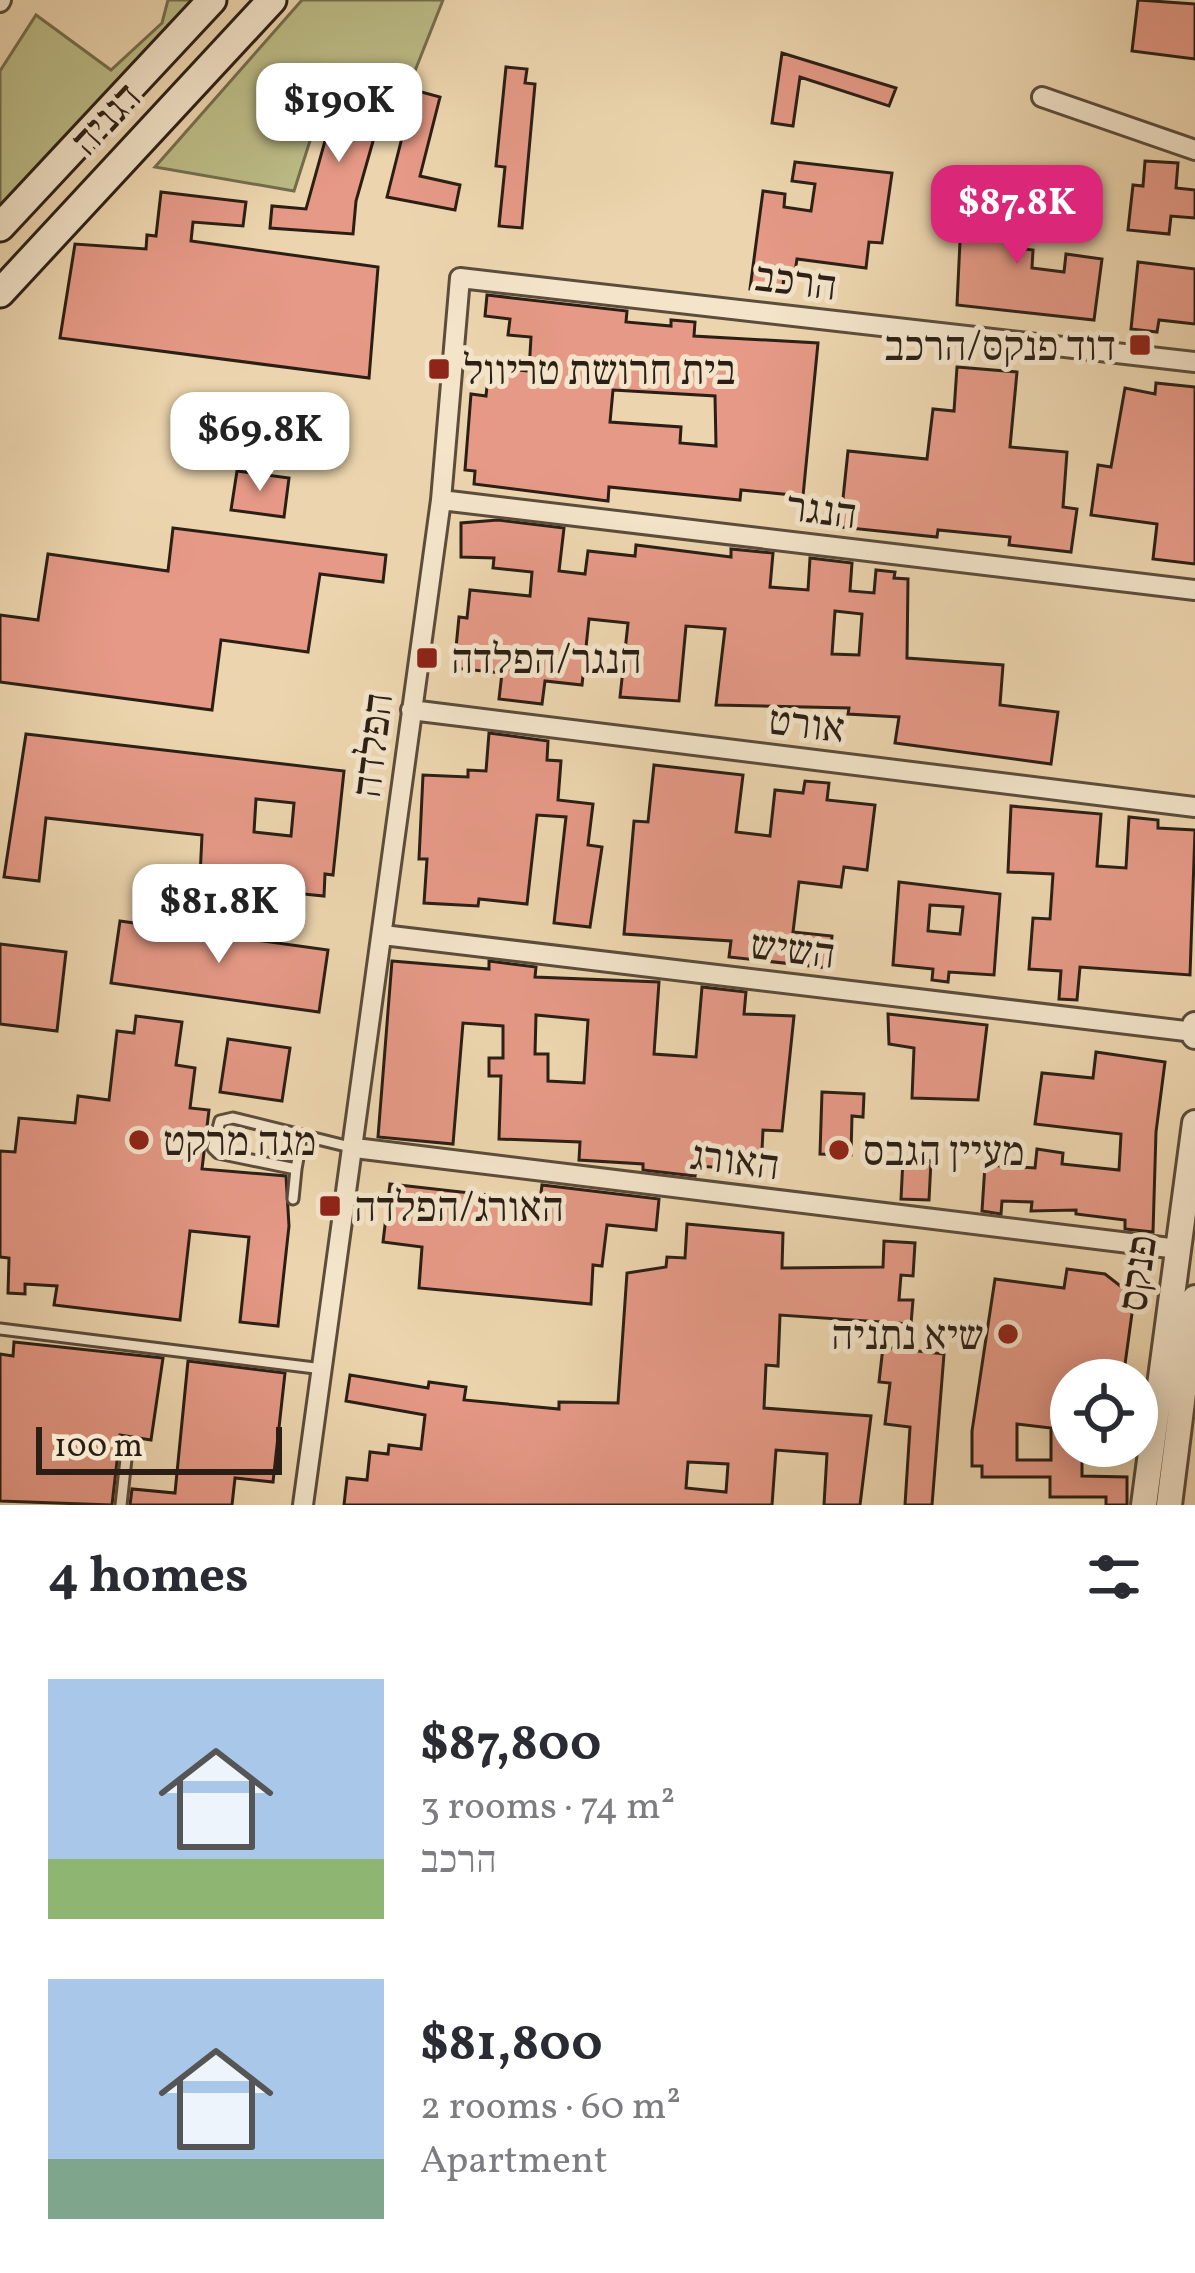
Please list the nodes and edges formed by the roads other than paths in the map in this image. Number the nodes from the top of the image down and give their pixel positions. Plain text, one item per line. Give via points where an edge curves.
1 (212, 0) edge
2 (272, 0) edge
3 (1042, 98) dead end
4 (1195, 150) edge
5 (0, 227) edge
6 (460, 278) joint
7 (0, 293) edge
8 (1195, 362) edge
9 (441, 500) junction
10 (1195, 590) edge
11 (411, 710) junction
12 (1195, 807) edge
13 (383, 935) junction
14 (1195, 1031) edge
15 (1195, 1123) edge
16 (302, 1135) junction
17 (356, 1148) junction
18 (296, 1169) junction
19 (292, 1199) dead end
20 (1178, 1249) junction
21 (1195, 1298) edge
22 (0, 1328) edge
23 (323, 1369) junction
24 (126, 1460) dead end
25 (1185, 1462) edge
26 (121, 1505) edge
27 (303, 1505) edge
28 (1144, 1505) edge
29 (1169, 1505) edge

1 - 5 main road, דגניה
2 - 7 main road, דגניה
3 - 4 street
6 - 8 street, הרכב
6 - 9 street, הפלדה
9 - 10 street, הנגר
9 - 11 street, הפלדה
11 - 12 street, אורט
11 - 13 street, הפלדה
13 - 14 street, השיש
13 - 17 street, הפלדה
15 - 20 street, פנקס
16 - 17 lane
16 - 18 lane
16 - 18 lane via 232,1118 215,1129 218,1154
17 - 20 street, האורג
17 - 23 street, הפלדה
18 - 19 lane
20 - 28 street, פנקס
21 - 25 street
22 - 23 lane
23 - 27 street, הפלדה
24 - 26 lane
25 - 29 street

